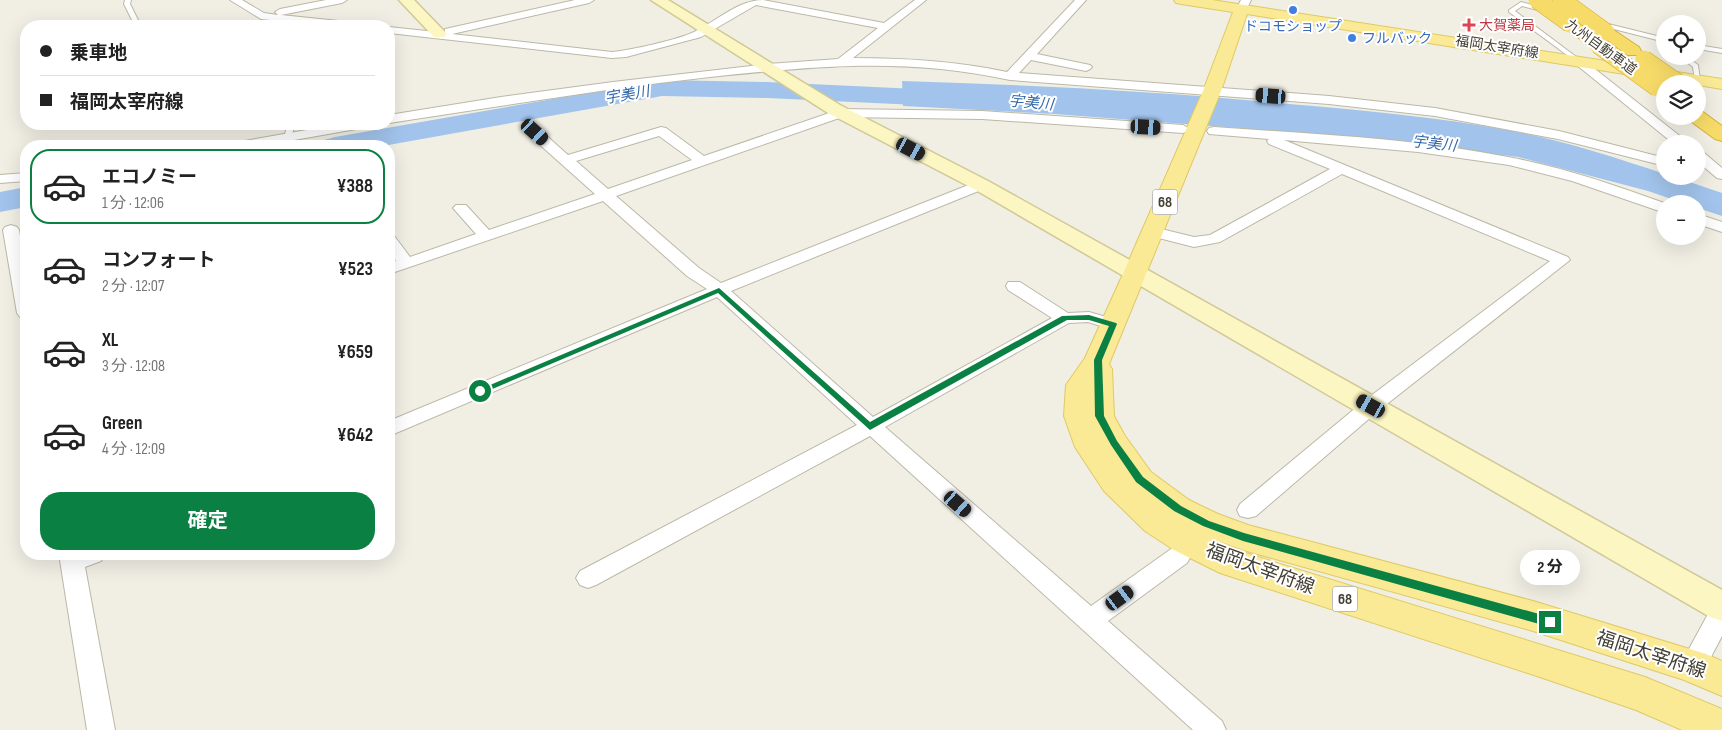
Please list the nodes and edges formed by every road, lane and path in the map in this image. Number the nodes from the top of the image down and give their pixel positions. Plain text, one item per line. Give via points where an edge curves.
1 (128, 0) edge
2 (235, 0) edge
3 (342, 0) edge
4 (406, 0) edge
5 (589, 0) edge
6 (658, 0) edge
7 (921, 0) edge
8 (1081, 0) edge
9 (1181, 0) edge
10 (1537, 0) edge
11 (1561, 0) edge
12 (756, 1) edge
13 (1243, 5) edge
14 (261, 16) junction
15 (135, 20) edge
16 (300, 20) edge
17 (887, 27) junction
18 (395, 30) edge
19 (708, 30) junction
20 (439, 34) junction
21 (1602, 39) junction
22 (1656, 39) edge
23 (1706, 48) edge
24 (1722, 51) edge
25 (1029, 56) junction
26 (1578, 60) junction
27 (840, 63) junction
28 (1086, 67) dead end
29 (773, 71) junction
30 (1667, 75) edge
31 (1668, 75) edge
32 (1010, 76) junction
33 (1706, 81) edge
34 (1722, 84) edge
35 (1656, 87) edge
36 (1212, 91) junction
37 (1706, 110) edge
38 (838, 111) junction
39 (1722, 113) edge
40 (1706, 115) edge
41 (395, 118) edge
42 (289, 130) edge
43 (1198, 130) junction
44 (535, 132) dead end
45 (1672, 135) edge
46 (1722, 135) edge
47 (258, 140) edge
48 (1272, 141) dead end
49 (566, 160) junction
50 (1656, 160) edge
51 (702, 161) junction
52 (1706, 161) edge
53 (1341, 168) junction
54 (1706, 174) edge
55 (1722, 174) edge
56 (20, 178) edge
57 (0, 179) edge
58 (1722, 179) edge
59 (980, 185) junction
60 (606, 195) junction
61 (1656, 205) edge
62 (461, 208) dead end
63 (1706, 222) edge
64 (1722, 228) edge
65 (11, 230) dead end
66 (1153, 232) junction
67 (486, 236) junction
68 (395, 248) edge
69 (20, 255) edge
70 (406, 263) junction
71 (395, 267) edge
72 (1135, 274) junction
73 (1014, 286) dead end
74 (719, 290) junction
75 (1065, 318) junction
76 (1114, 324) junction
77 (1098, 360) junction
78 (1371, 406) junction
79 (395, 426) edge
80 (870, 426) junction
81 (1248, 510) dead end
82 (1179, 556) dead end
83 (79, 560) edge
84 (588, 578) dead end
85 (1722, 607) edge
86 (1722, 612) edge
87 (1091, 619) junction
88 (1707, 672) edge
89 (1722, 728) edge
90 (101, 730) edge
91 (1212, 730) edge

1 - 15 lane
2 - 14 street
3 - 14 street
4 - 20 street
5 - 20 street
6 - 19 street
7 - 17 street
8 - 25 street
9 - 13 main road, 福岡太宰府線
10 - 21 highway, 九州自動車道, bridge via 1570,24
11 - 21 highway, 九州自動車道, bridge
12 - 17 street
12 - 19 street
13 - 26 main road, 福岡太宰府線
13 - 36 main road, 福岡太宰府線 / 68
14 - 16 street
17 - 27 street
18 - 20 street
19 - 20 street via 612,55
19 - 29 street
21 - 30 highway, 九州自動車道, bridge via 1633,51
21 - 35 highway, 九州自動車道, bridge
22 - 26 lane via 1521,4 1511,11
23 - 24 lane
25 - 28 street
25 - 32 street
26 - 31 main road, 福岡太宰府線
26 - 45 street
27 - 29 street
27 - 32 street via 968,66
29 - 38 street
29 - 41 street via 481,102
32 - 36 street
33 - 34 main road, 福岡太宰府線
36 - 43 main road, 福岡太宰府線 / 68
36 - 50 street via 1329,100 1474,118
37 - 39 highway
38 - 43 street via 982,115
38 - 51 street
38 - 59 street
40 - 46 highway
42 - 47 street
43 - 61 street via 1403,146 1488,158 1559,174
43 - 66 main road, 福岡太宰府線 / 68
44 - 49 street
48 - 53 street
49 - 51 street via 661,131
49 - 60 street
51 - 60 street
52 - 55 street
53 - 66 street via 1214,239 1194,242
53 - 78 street via 1562,260
54 - 58 street
56 - 57 street
59 - 72 street
59 - 74 street
60 - 67 street
60 - 74 street via 693,272
62 - 67 street
63 - 64 street
65 - 69 street
66 - 72 main road, 福岡太宰府線 / 68
67 - 70 street
68 - 70 street
70 - 71 street
72 - 76 main road, 福岡太宰府線 / 68
72 - 78 street
73 - 75 street
74 - 79 street
74 - 80 street
75 - 76 street via 1089,318
75 - 80 street
76 - 77 main road, 福岡太宰府線 / 68
77 - 88 main road, 福岡太宰府線 / 68 via 1099,416 1140,480 1178,509 1243,537 1533,616
77 - 89 main road, 福岡太宰府線 / 68 via 1080,385 1079,416 1090,447 1115,483 1157,522 1186,541 1232,563 1627,689
78 - 81 street
78 - 85 street
80 - 84 street
80 - 87 street
82 - 87 street
83 - 90 street
86 - 88 street
87 - 91 street

